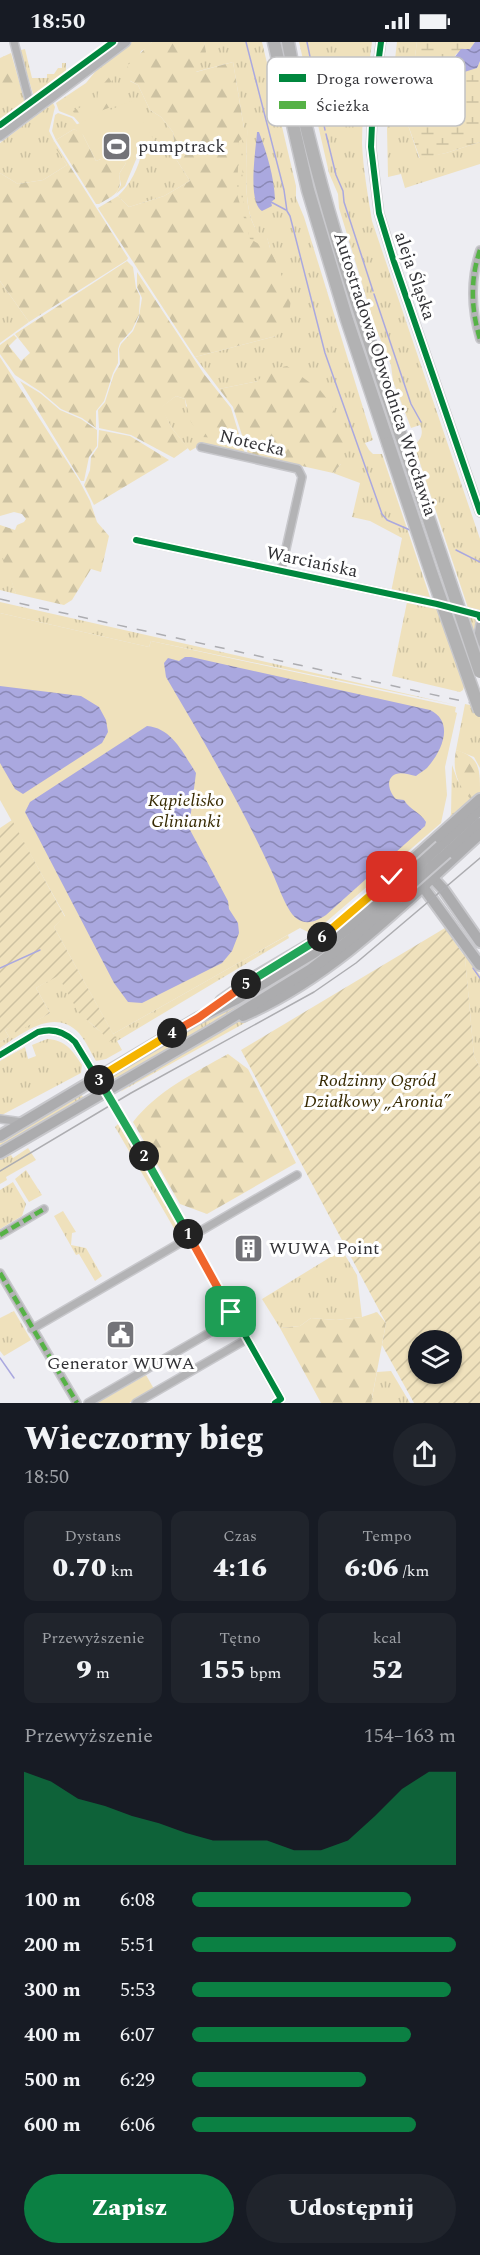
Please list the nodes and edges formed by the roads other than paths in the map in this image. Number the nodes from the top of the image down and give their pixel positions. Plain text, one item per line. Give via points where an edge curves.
1 (14, 42) edge
2 (126, 42) edge
3 (274, 42) edge
4 (288, 42) edge
5 (381, 42) edge
6 (277, 57) edge
7 (291, 57) edge
8 (379, 57) edge
9 (34, 111) junction
10 (293, 126) edge
11 (307, 126) edge
12 (372, 126) edge
13 (0, 136) edge
14 (480, 250) edge
15 (480, 339) edge
16 (201, 447) dead end
17 (480, 512) edge
18 (136, 540) dead end
19 (281, 571) junction
20 (480, 618) edge
21 (480, 624) edge
22 (480, 656) edge
23 (480, 672) edge
24 (480, 711) edge
25 (480, 799) edge
26 (480, 810) edge
27 (480, 823) edge
28 (480, 834) edge
29 (443, 849) junction
30 (410, 861) junction
31 (444, 867) junction
32 (432, 877) junction
33 (422, 886) junction
34 (443, 889) junction
35 (394, 894) junction
36 (480, 942) edge
37 (480, 965) edge
38 (198, 1018) junction
39 (218, 1027) junction
40 (0, 1055) edge
41 (98, 1078) junction
42 (106, 1091) junction
43 (0, 1119) edge
44 (22, 1122) junction
45 (0, 1136) edge
46 (0, 1154) edge
47 (297, 1175) dead end
48 (44, 1209) dead end
49 (0, 1235) edge
50 (189, 1237) junction
51 (0, 1273) edge
52 (235, 1318) junction
53 (32, 1329) junction
54 (247, 1339) junction
55 (278, 1401) edge
56 (77, 1403) edge
57 (88, 1403) edge
58 (136, 1403) edge

1 - 9 street
2 - 9 street
3 - 6 highway, Autostradowa Obwodnica Wrocławia, bridge
4 - 7 highway, Autostradowa Obwodnica Wrocławia, bridge
5 - 8 street, aleja Śląska
9 - 13 street
10 - 24 highway, Autostradowa Obwodnica Wrocławia, bridge via 347,320
11 - 23 highway, Autostradowa Obwodnica Wrocławia, bridge via 323,193 360,312
12 - 17 street, aleja Śląska via 379,213
14 - 15 street via 472,291
16 - 19 street, Notecka via 302,473
18 - 19 street, Warciańska
19 - 20 street, Warciańska via 437,604
21 - 22 street via 475,644
25 - 30 main road
26 - 29 main road
27 - 29 main road
28 - 31 main road
29 - 35 main road, bridge
30 - 32 main road
30 - 33 main road
30 - 38 main road via 321,938 255,977
31 - 32 main road
31 - 34 main road
32 - 33 main road
32 - 34 main road
33 - 37 main road
33 - 39 main road via 321,972 266,1007
34 - 36 main road
35 - 38 main road via 314,953
35 - 39 main road via 333,953
38 - 41 main road
39 - 42 main road
40 - 41 street via 38,1032 62,1032 75,1042
41 - 42 street
41 - 44 main road
42 - 46 main road
42 - 50 street
43 - 44 street
44 - 45 main road
47 - 50 street
48 - 49 street
50 - 52 street
50 - 53 street
51 - 53 street
52 - 54 street
52 - 57 street
53 - 56 street
54 - 55 street
54 - 58 street

